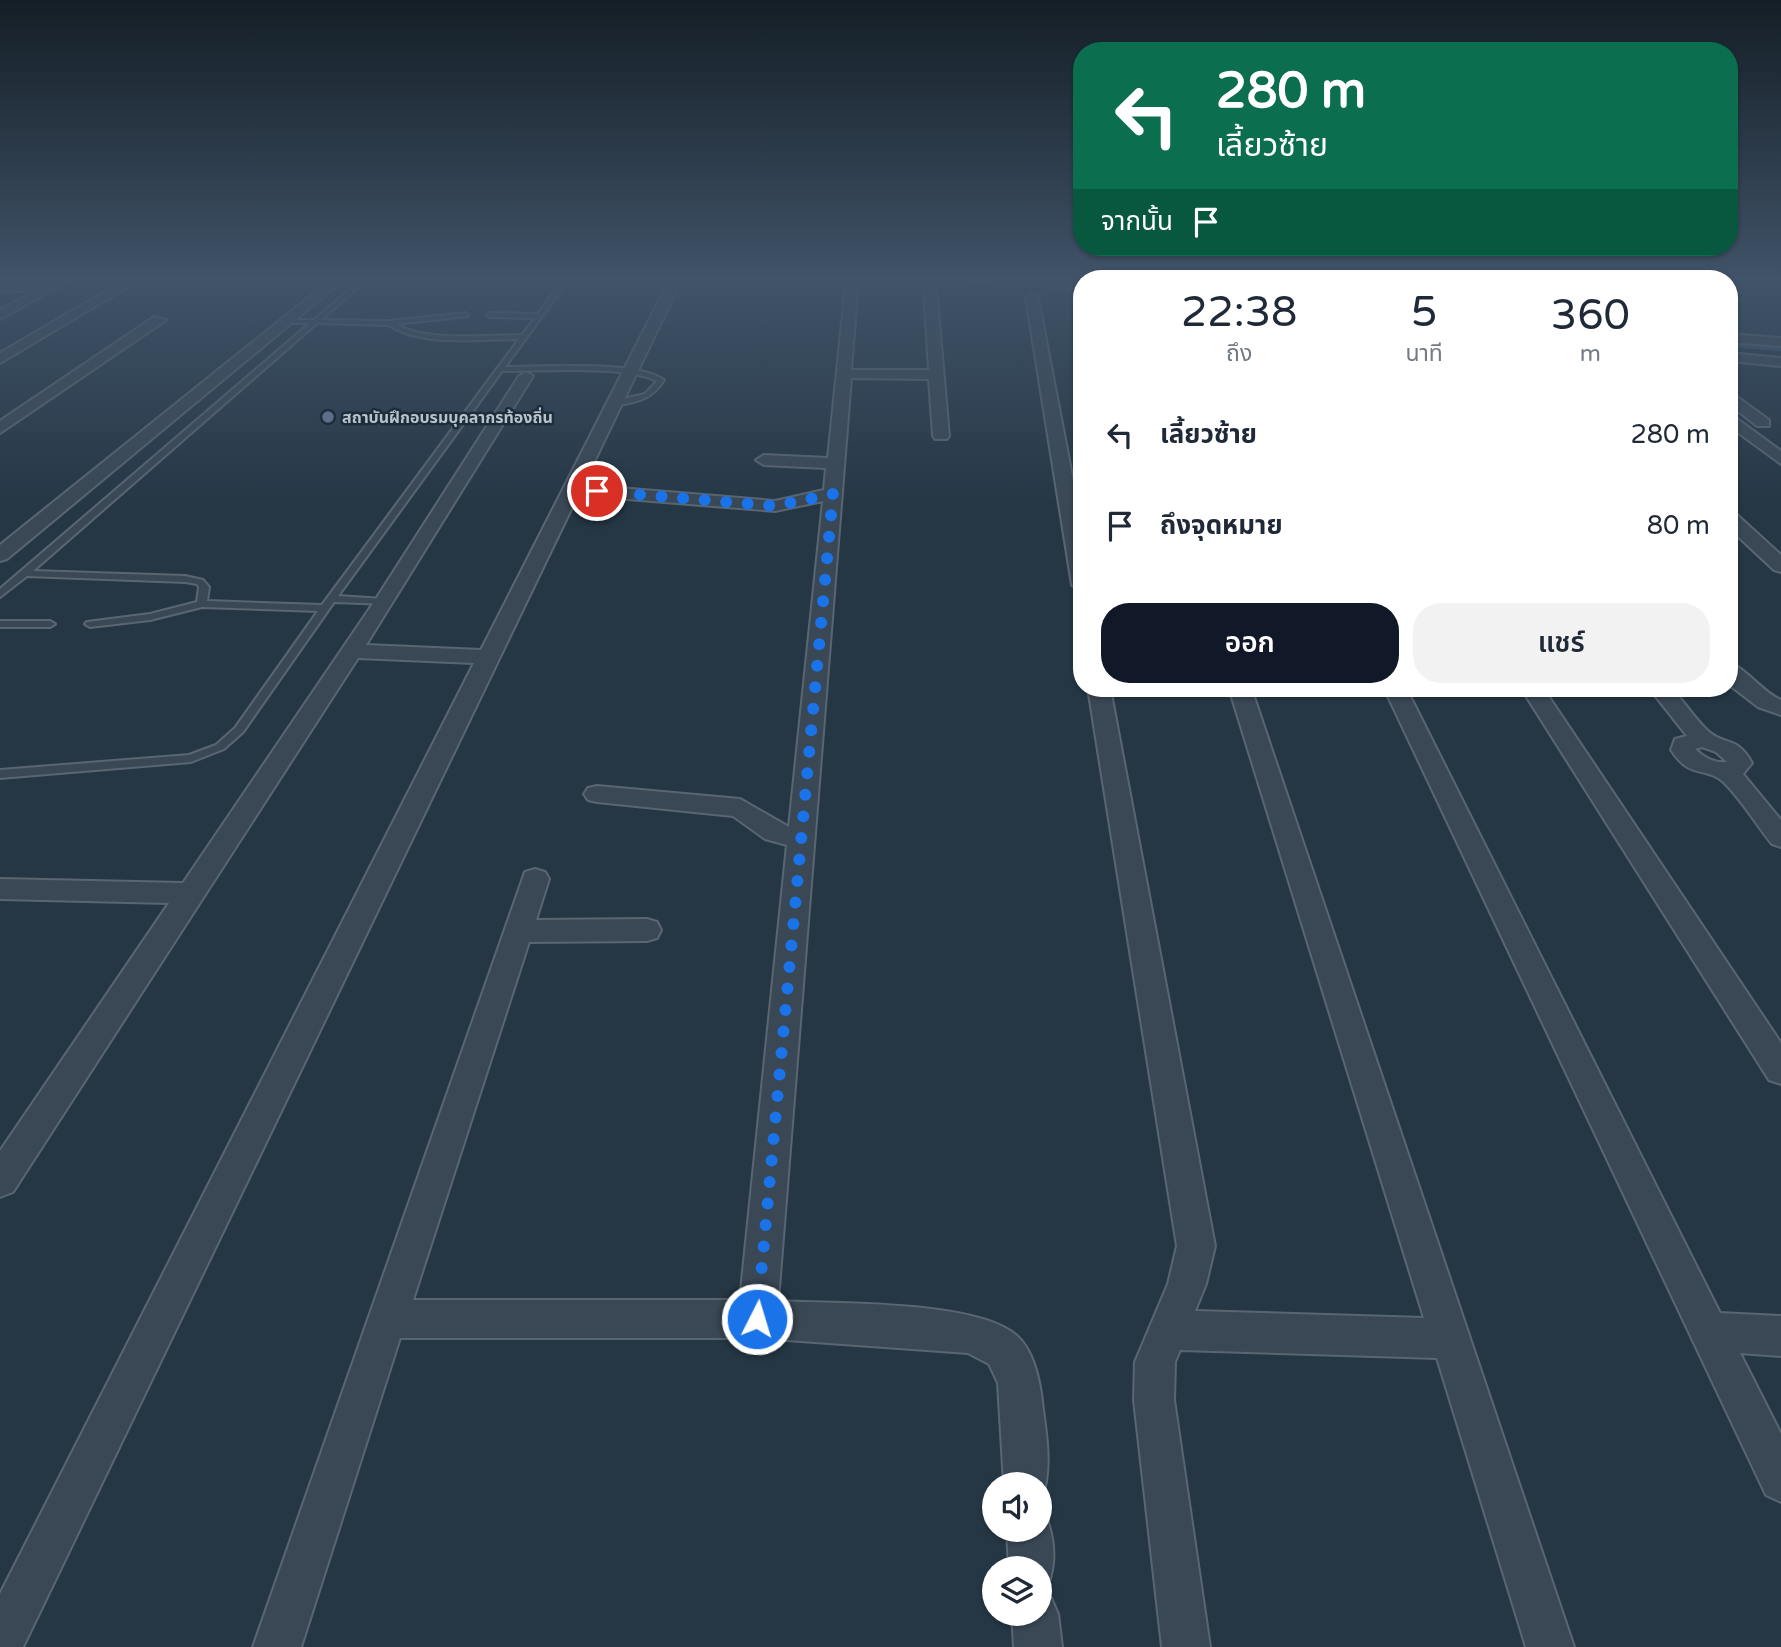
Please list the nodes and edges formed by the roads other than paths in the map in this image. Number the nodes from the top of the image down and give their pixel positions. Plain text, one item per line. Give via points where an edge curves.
1 (109, 354) edge
2 (246, 354) edge
3 (277, 354) edge
4 (513, 354) edge
5 (639, 354) edge
6 (846, 354) edge
7 (936, 354) edge
8 (1042, 354) edge
9 (1738, 359) edge
10 (1781, 362) edge
11 (502, 369) junction
12 (631, 371) junction
13 (844, 374) junction
14 (526, 376) dead end
15 (938, 376) junction
16 (1738, 403) edge
17 (1738, 425) edge
18 (0, 428) edge
19 (941, 436) dead end
20 (1781, 436) edge
21 (1057, 445) junction
22 (1073, 446) edge
23 (1781, 459) edge
24 (764, 460) dead end
25 (836, 463) junction
26 (571, 489) junction
27 (833, 494) junction
28 (1738, 526) edge
29 (1073, 535) edge
30 (0, 555) edge
31 (1781, 566) edge
32 (25, 573) junction
33 (0, 594) edge
34 (384, 603) junction
35 (202, 604) junction
36 (329, 604) junction
37 (0, 624) edge
38 (50, 624) dead end
39 (90, 624) dead end
40 (350, 651) junction
41 (486, 657) junction
42 (1738, 681) edge
43 (1101, 697) edge
44 (1243, 697) edge
45 (1399, 697) edge
46 (1538, 697) edge
47 (1667, 697) edge
48 (1781, 708) edge
49 (0, 774) edge
50 (597, 794) dead end
51 (1781, 838) edge
52 (801, 839) junction
53 (535, 879) dead end
54 (0, 890) edge
55 (192, 893) junction
56 (647, 930) dead end
57 (519, 931) junction
58 (1781, 1070) edge
59 (0, 1181) edge
60 (387, 1319) junction
61 (757, 1319) junction
62 (1169, 1330) junction
63 (1708, 1332) junction
64 (1781, 1336) edge
65 (1450, 1339) junction
66 (1025, 1472) edge
67 (1781, 1480) edge
68 (1036, 1626) edge
69 (0, 1643) edge
70 (277, 1647) edge
71 (1038, 1647) edge
72 (1186, 1647) edge
73 (1550, 1647) edge

1 - 18 street
2 - 30 street
3 - 32 lane
4 - 11 lane
5 - 12 street
6 - 13 street
7 - 15 street
8 - 21 street
9 - 10 street
11 - 12 lane
11 - 36 lane
12 - 26 street
13 - 15 street
13 - 25 street
14 - 34 street
15 - 19 street
16 - 20 street
17 - 23 street
21 - 22 street
21 - 29 street
24 - 25 street
25 - 27 street
26 - 27 street via 775,506
26 - 41 street
27 - 52 street
28 - 31 street
32 - 33 lane
32 - 35 lane via 185,579 204,587
34 - 36 lane
34 - 40 street
35 - 36 lane
35 - 39 lane via 150,617
36 - 49 lane via 239,730 220,747 191,758
37 - 38 lane
40 - 41 street
40 - 55 street
41 - 69 street
42 - 48 street via 1766,704
43 - 62 street via 1196,1246
44 - 65 street
45 - 63 street
46 - 58 street
47 - 51 street via 1702,739 1737,755 1737,768 1727,771
50 - 52 street via 740,807 774,833
52 - 61 street
53 - 57 street
54 - 55 street
55 - 59 street
56 - 57 street
57 - 60 street
60 - 61 street
60 - 70 street
61 - 66 street via 980,1336 1007,1353 1019,1384
62 - 65 street
62 - 72 street via 1155,1362 1154,1400
63 - 64 street
63 - 67 street
65 - 73 street
68 - 71 street

